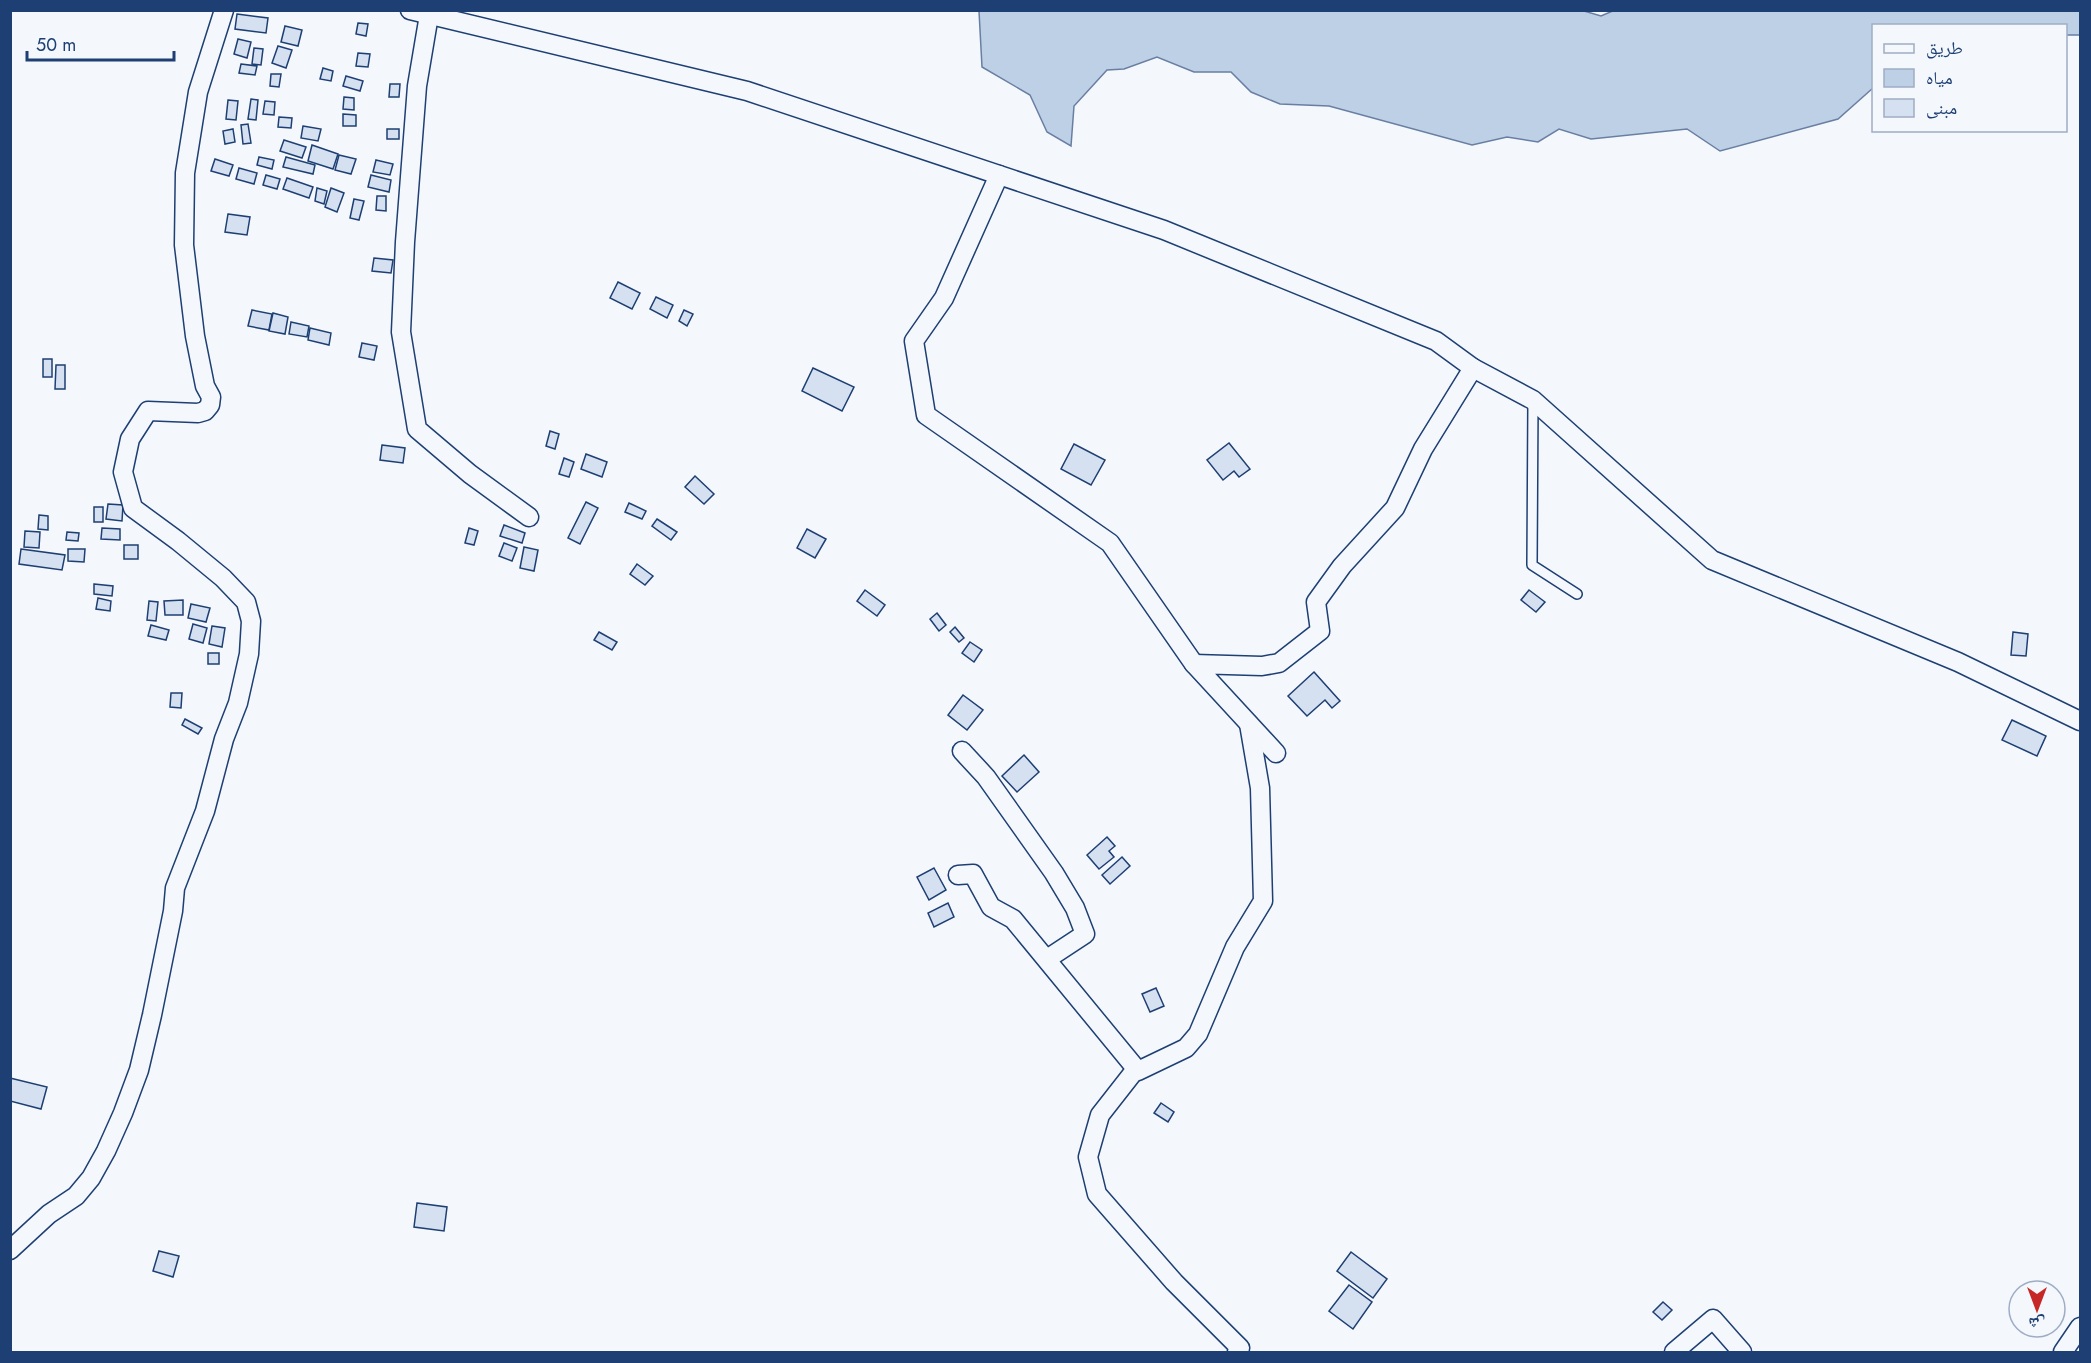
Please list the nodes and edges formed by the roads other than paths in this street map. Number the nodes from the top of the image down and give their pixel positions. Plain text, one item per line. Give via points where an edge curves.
1 (224, 10) edge
2 (415, 12) edge
3 (999, 175) junction
4 (1473, 368) junction
5 (1533, 400) junction
6 (529, 517) dead end
7 (1576, 594) dead end
8 (1194, 664) junction
9 (2080, 721) edge
10 (1249, 724) junction
11 (962, 752) dead end
12 (1276, 753) dead end
13 (958, 875) dead end
14 (1047, 959) junction
15 (1136, 1069) junction
16 (10, 1250) edge
17 (2080, 1327) edge
18 (1237, 1353) edge
19 (1674, 1353) edge
20 (1742, 1353) edge
21 (2063, 1353) edge

1 - 16 street via 198,92 185,173 184,245 195,336 210,405 198,413 148,411 130,439 123,472 133,508 214,570 246,602 251,621 249,654 205,811 175,888 152,1015 139,1070 123,1113 91,1178 76,1196 49,1214
2 - 3 street via 747,91
2 - 6 street via 417,86 401,332 417,429
3 - 4 street via 1164,230 1436,341
3 - 8 street via 944,298 914,341 926,415 1110,543
4 - 5 street
4 - 8 street via 1423,449 1395,508 1342,566 1316,602 1320,631 1279,663
5 - 7 lane via 1532,565
5 - 9 street via 1712,560 1958,662
8 - 10 street
10 - 12 street
10 - 15 street via 1260,788 1263,901 1235,947 1198,1034 1186,1048
11 - 14 street via 986,777 1076,908 1085,934
13 - 14 street via 973,874 991,907 1013,919
14 - 15 street
15 - 18 street via 1100,1115 1088,1157 1097,1194 1174,1282 1240,1348
17 - 21 street
19 - 20 street via 1713,1319

